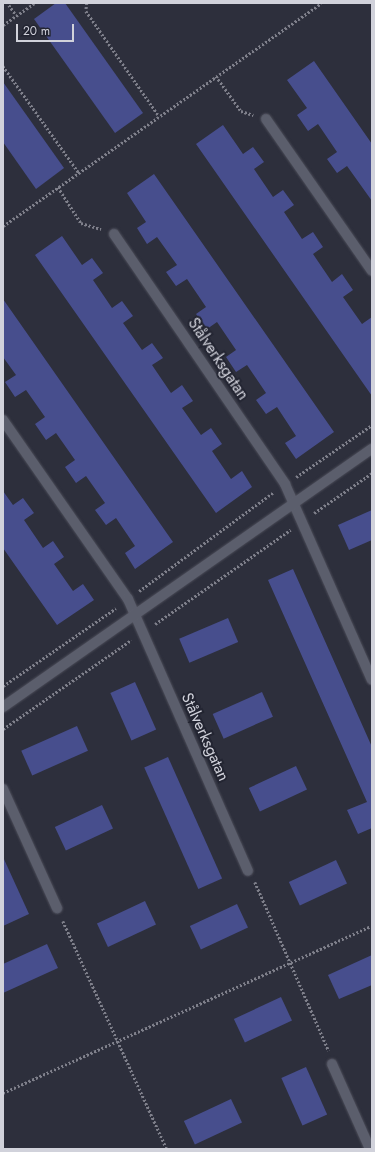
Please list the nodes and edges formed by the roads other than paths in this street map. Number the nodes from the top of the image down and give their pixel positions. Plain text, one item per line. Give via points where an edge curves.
1 (266, 119) road end
2 (114, 234) road end
3 (372, 271) edge
4 (3, 420) edge
5 (372, 449) edge
6 (293, 503) junction
7 (135, 615) junction
8 (372, 680) edge
9 (3, 707) edge
10 (3, 789) edge
11 (248, 872) road end
12 (57, 908) road end
13 (332, 1064) road end
14 (370, 1149) edge

1 - 3 street
2 - 6 street, Stålverksgatan via 285,484
4 - 7 street, Stålverksgatan via 128,599
5 - 6 street
6 - 7 street
6 - 8 street, Stålverksgatan
7 - 9 street
7 - 11 street, Stålverksgatan
10 - 12 street
13 - 14 street

